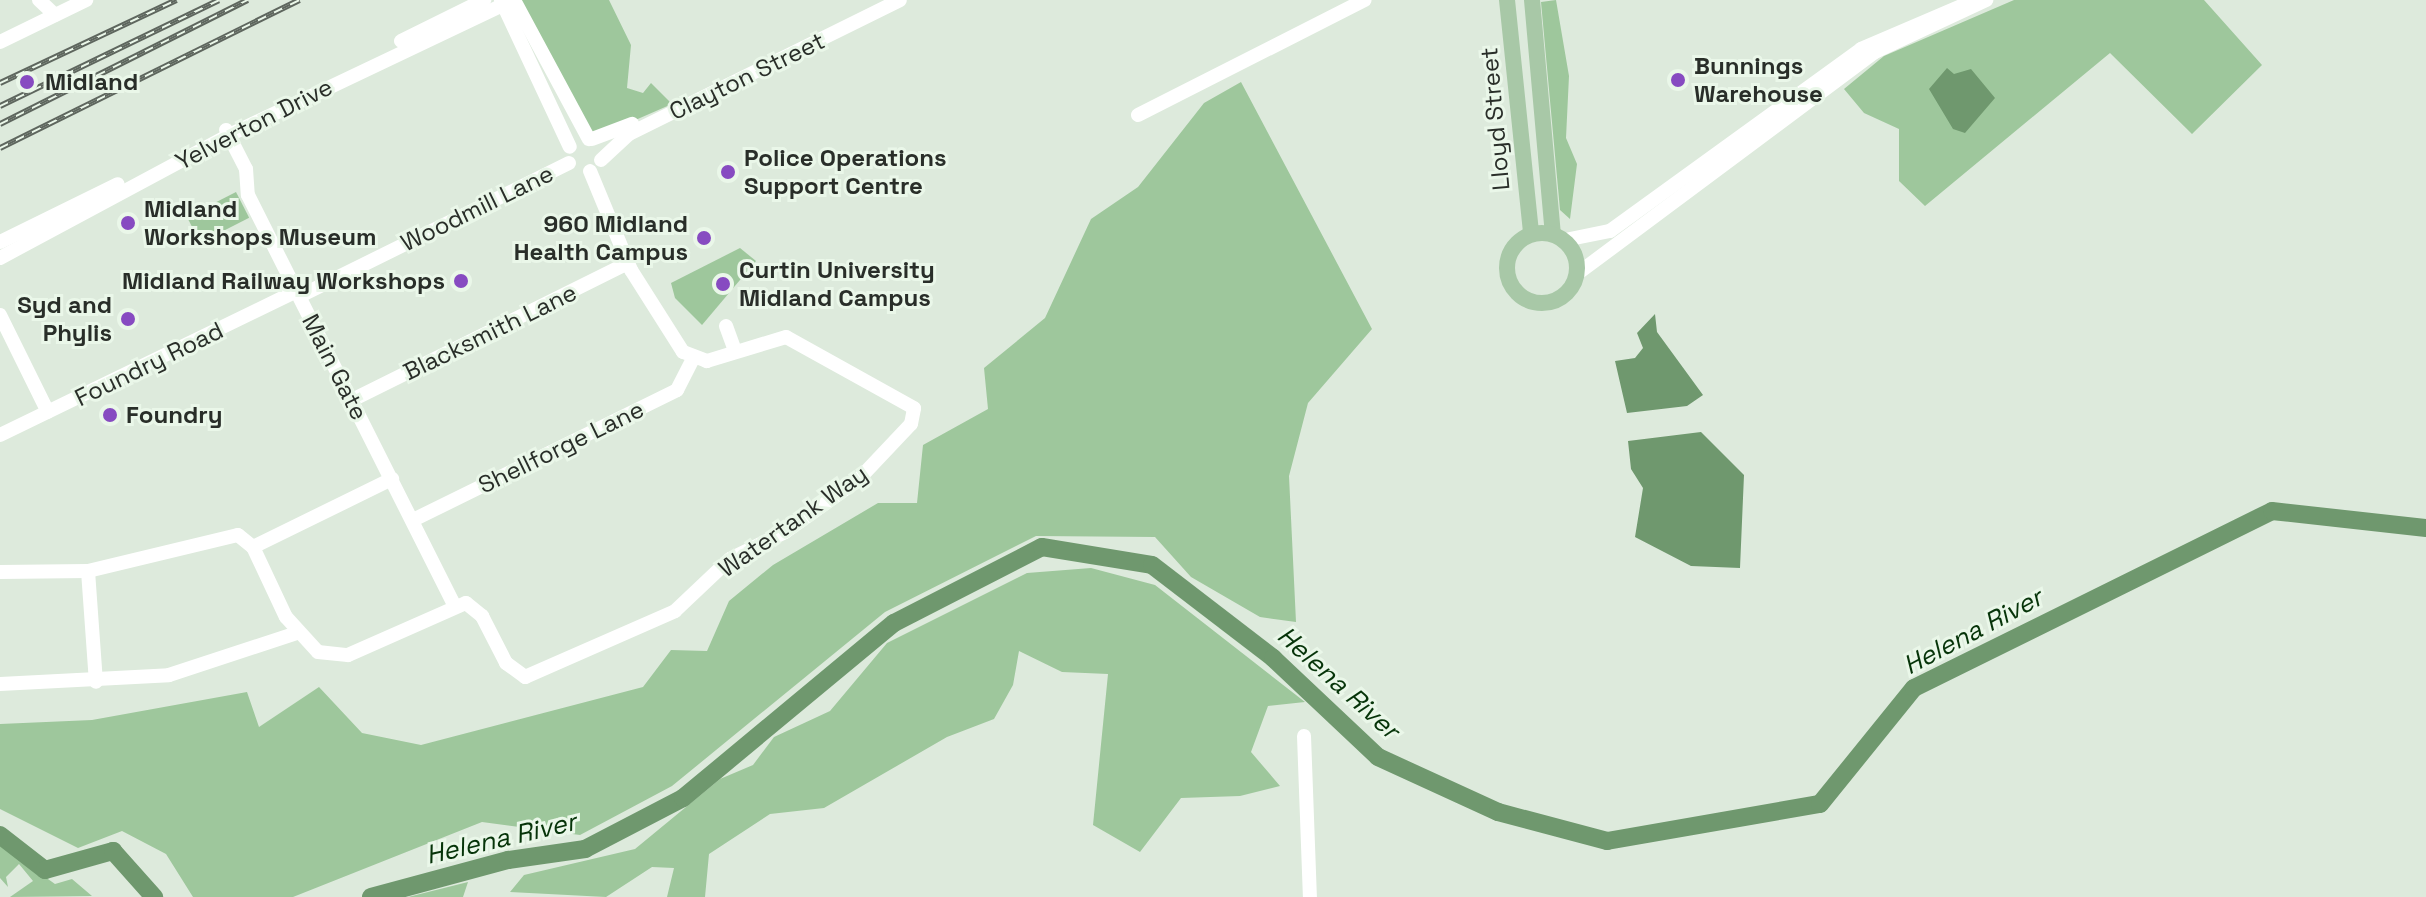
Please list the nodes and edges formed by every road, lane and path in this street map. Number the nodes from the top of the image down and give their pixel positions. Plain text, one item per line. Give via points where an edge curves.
1 (39, 0) edge
2 (86, 0) edge
3 (484, 0) edge
4 (880, 0) edge
5 (900, 0) edge
6 (1365, 0) edge
7 (1499, 0) edge
8 (1507, 0) edge
9 (1532, 0) edge
10 (1975, 0) edge
11 (1986, 0) edge
12 (508, 2) edge
13 (55, 15) junction
14 (0, 42) edge
15 (1518, 107) junction
16 (1138, 115) dead end
17 (228, 133) junction
18 (590, 139) junction
19 (570, 147) junction
20 (601, 160) junction
21 (569, 163) junction
22 (590, 171) junction
23 (1531, 234) junction
24 (1559, 237) junction
25 (0, 242) edge
26 (0, 258) edge
27 (628, 263) junction
28 (1577, 274) junction
29 (298, 294) junction
30 (0, 315) edge
31 (726, 326) dead end
32 (735, 351) junction
33 (693, 359) junction
34 (352, 400) junction
35 (48, 412) junction
36 (0, 435) edge
37 (392, 479) junction
38 (413, 520) junction
39 (253, 547) junction
40 (88, 571) junction
41 (0, 572) edge
42 (453, 602) junction
43 (297, 633) junction
44 (96, 682) junction
45 (0, 684) edge
46 (1304, 736) dead end
47 (1310, 897) edge

1 - 13 street
2 - 13 street
3 - 17 street, Yelverton Drive
4 - 18 street, Clayton Street
5 - 20 street, Clayton Street via 629,134
6 - 16 street
7 - 15 street
8 - 15 main road, Lloyd Street
9 - 24 main road, Lloyd Street
10 - 24 street via 1874,41 1610,231
11 - 28 street via 1875,52
12 - 17 street, Yelverton Drive
12 - 18 street
12 - 19 street
13 - 14 street
15 - 23 main road, Lloyd Street
17 - 25 street, Yelverton Drive
17 - 26 street, Yelverton Drive
17 - 29 street, Main Gate via 246,169 248,195
18 - 19 street, Clayton Street
18 - 20 street
19 - 21 street
20 - 22 street, Clayton Street
21 - 22 street
21 - 29 street, Woodmill Lane
22 - 27 street
23 - 24 main road
23 - 28 main road via 1513,247 1507,268 1521,296 1556,300
24 - 28 main road
27 - 33 street via 673,341
27 - 34 street, Blacksmith Lane
29 - 34 street, Main Gate
29 - 35 street, Foundry Road
30 - 35 street
31 - 32 street
32 - 33 street
32 - 42 street, Watertank Way via 771,336 804,341 914,408 911,424 858,480 785,532 730,559 675,611 551,671 515,672 475,607
33 - 38 street, Shellforge Lane via 677,390
34 - 37 street, Main Gate
35 - 36 street, Foundry Road
37 - 38 street, Main Gate
37 - 39 street
38 - 42 street, Main Gate
39 - 40 street via 231,534
39 - 43 street
40 - 41 street
40 - 44 street
42 - 43 street via 348,655 318,652
43 - 44 street via 169,675
44 - 45 street
46 - 47 street

